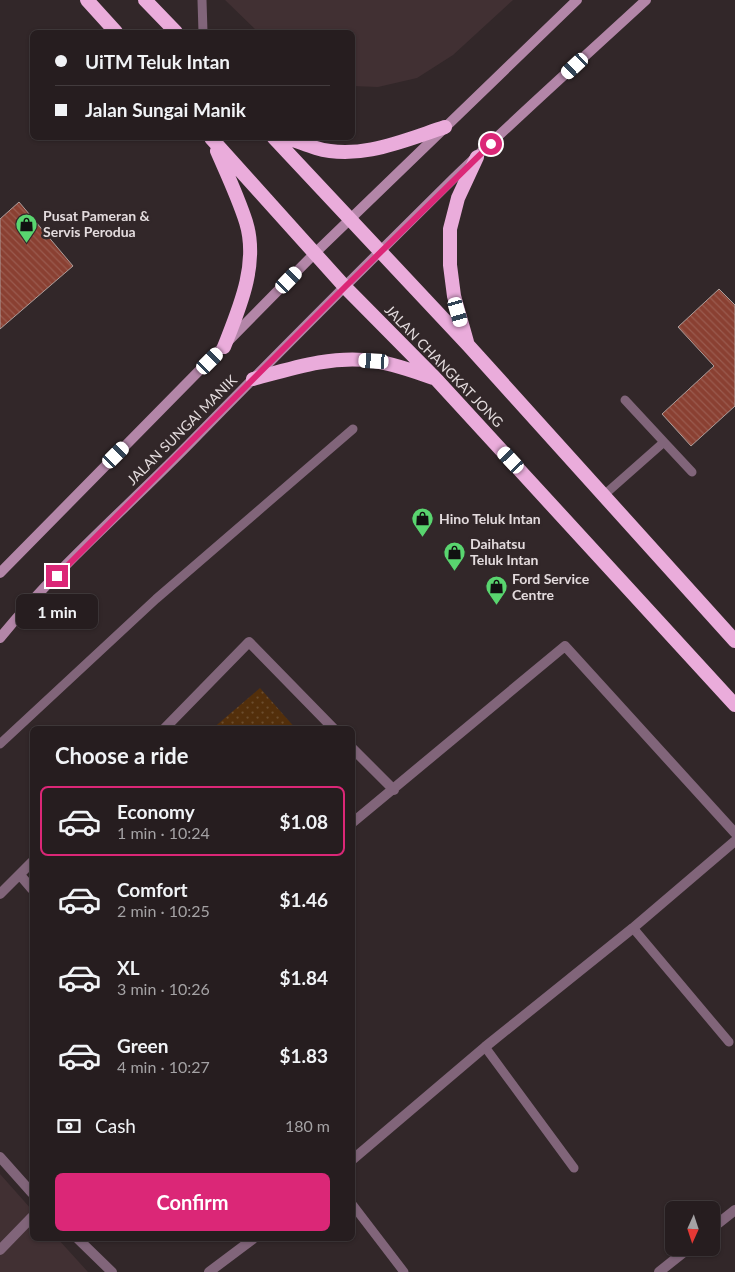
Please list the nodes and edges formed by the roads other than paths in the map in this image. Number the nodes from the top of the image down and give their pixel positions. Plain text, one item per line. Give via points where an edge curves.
1 (87, 0) edge
2 (145, 0) edge
3 (202, 0) edge
4 (577, 0) edge
5 (646, 0) edge
6 (114, 30) edge
7 (174, 30) edge
8 (203, 30) edge
9 (445, 127) junction
10 (212, 140) edge
11 (213, 140) edge
12 (276, 140) edge
13 (292, 140) edge
14 (477, 157) junction
15 (350, 218) junction
16 (380, 252) junction
17 (315, 253) junction
18 (345, 287) junction
19 (468, 345) junction
20 (224, 347) junction
21 (253, 379) junction
22 (436, 379) junction
23 (625, 400) dead end
24 (353, 429) dead end
25 (664, 442) junction
26 (692, 472) dead end
27 (604, 495) junction
28 (0, 573) edge
29 (0, 638) edge
30 (735, 641) edge
31 (735, 705) edge
32 (168, 726) edge
33 (331, 726) edge
34 (0, 744) edge
35 (355, 751) edge
36 (394, 790) junction
37 (355, 821) edge
38 (735, 833) edge
39 (735, 841) edge
40 (30, 864) edge
41 (20, 876) junction
42 (30, 887) edge
43 (0, 894) edge
44 (633, 928) junction
45 (729, 1042) dead end
46 (485, 1047) junction
47 (0, 1157) edge
48 (355, 1157) edge
49 (574, 1168) dead end
50 (30, 1191) edge
51 (355, 1208) edge
52 (735, 1210) edge
53 (30, 1219) edge
54 (720, 1222) edge
55 (80, 1241) edge
56 (249, 1241) edge
57 (0, 1250) edge
58 (679, 1256) edge
59 (112, 1272) edge
60 (209, 1272) edge
61 (404, 1272) edge
62 (659, 1272) edge

1 - 6 highway
2 - 7 highway
3 - 8 lane
4 - 9 main road, JALAN SUNGAI MANIK
5 - 14 main road, JALAN SUNGAI MANIK
9 - 13 highway via 373,150 317,149
9 - 15 main road, JALAN SUNGAI MANIK
10 - 20 highway via 246,223 250,245 241,303
11 - 17 highway, JALAN CHANGKAT JONG
12 - 15 highway
14 - 16 main road, JALAN SUNGAI MANIK
14 - 19 highway via 458,198 450,229 454,296
15 - 16 highway
15 - 17 main road, JALAN SUNGAI MANIK
16 - 18 main road, JALAN SUNGAI MANIK
16 - 19 highway
17 - 18 highway, JALAN CHANGKAT JONG
17 - 20 main road, JALAN SUNGAI MANIK
18 - 21 main road, JALAN SUNGAI MANIK
18 - 22 highway, JALAN CHANGKAT JONG
19 - 27 highway
20 - 28 main road, JALAN SUNGAI MANIK
21 - 22 highway via 305,364 342,359 374,361
21 - 29 main road, JALAN SUNGAI MANIK
22 - 31 highway, JALAN CHANGKAT JONG
23 - 25 lane
24 - 34 lane via 156,599
25 - 26 lane
25 - 27 lane
27 - 30 highway
32 - 33 street via 249,642
35 - 36 street
36 - 37 street
36 - 38 street via 566,646
39 - 44 street
40 - 41 street
41 - 42 street
41 - 43 street
44 - 45 lane
44 - 46 street
46 - 48 street
46 - 49 lane
47 - 50 street
51 - 61 lane
52 - 54 street
53 - 57 street
55 - 59 street
56 - 60 street
58 - 62 street

